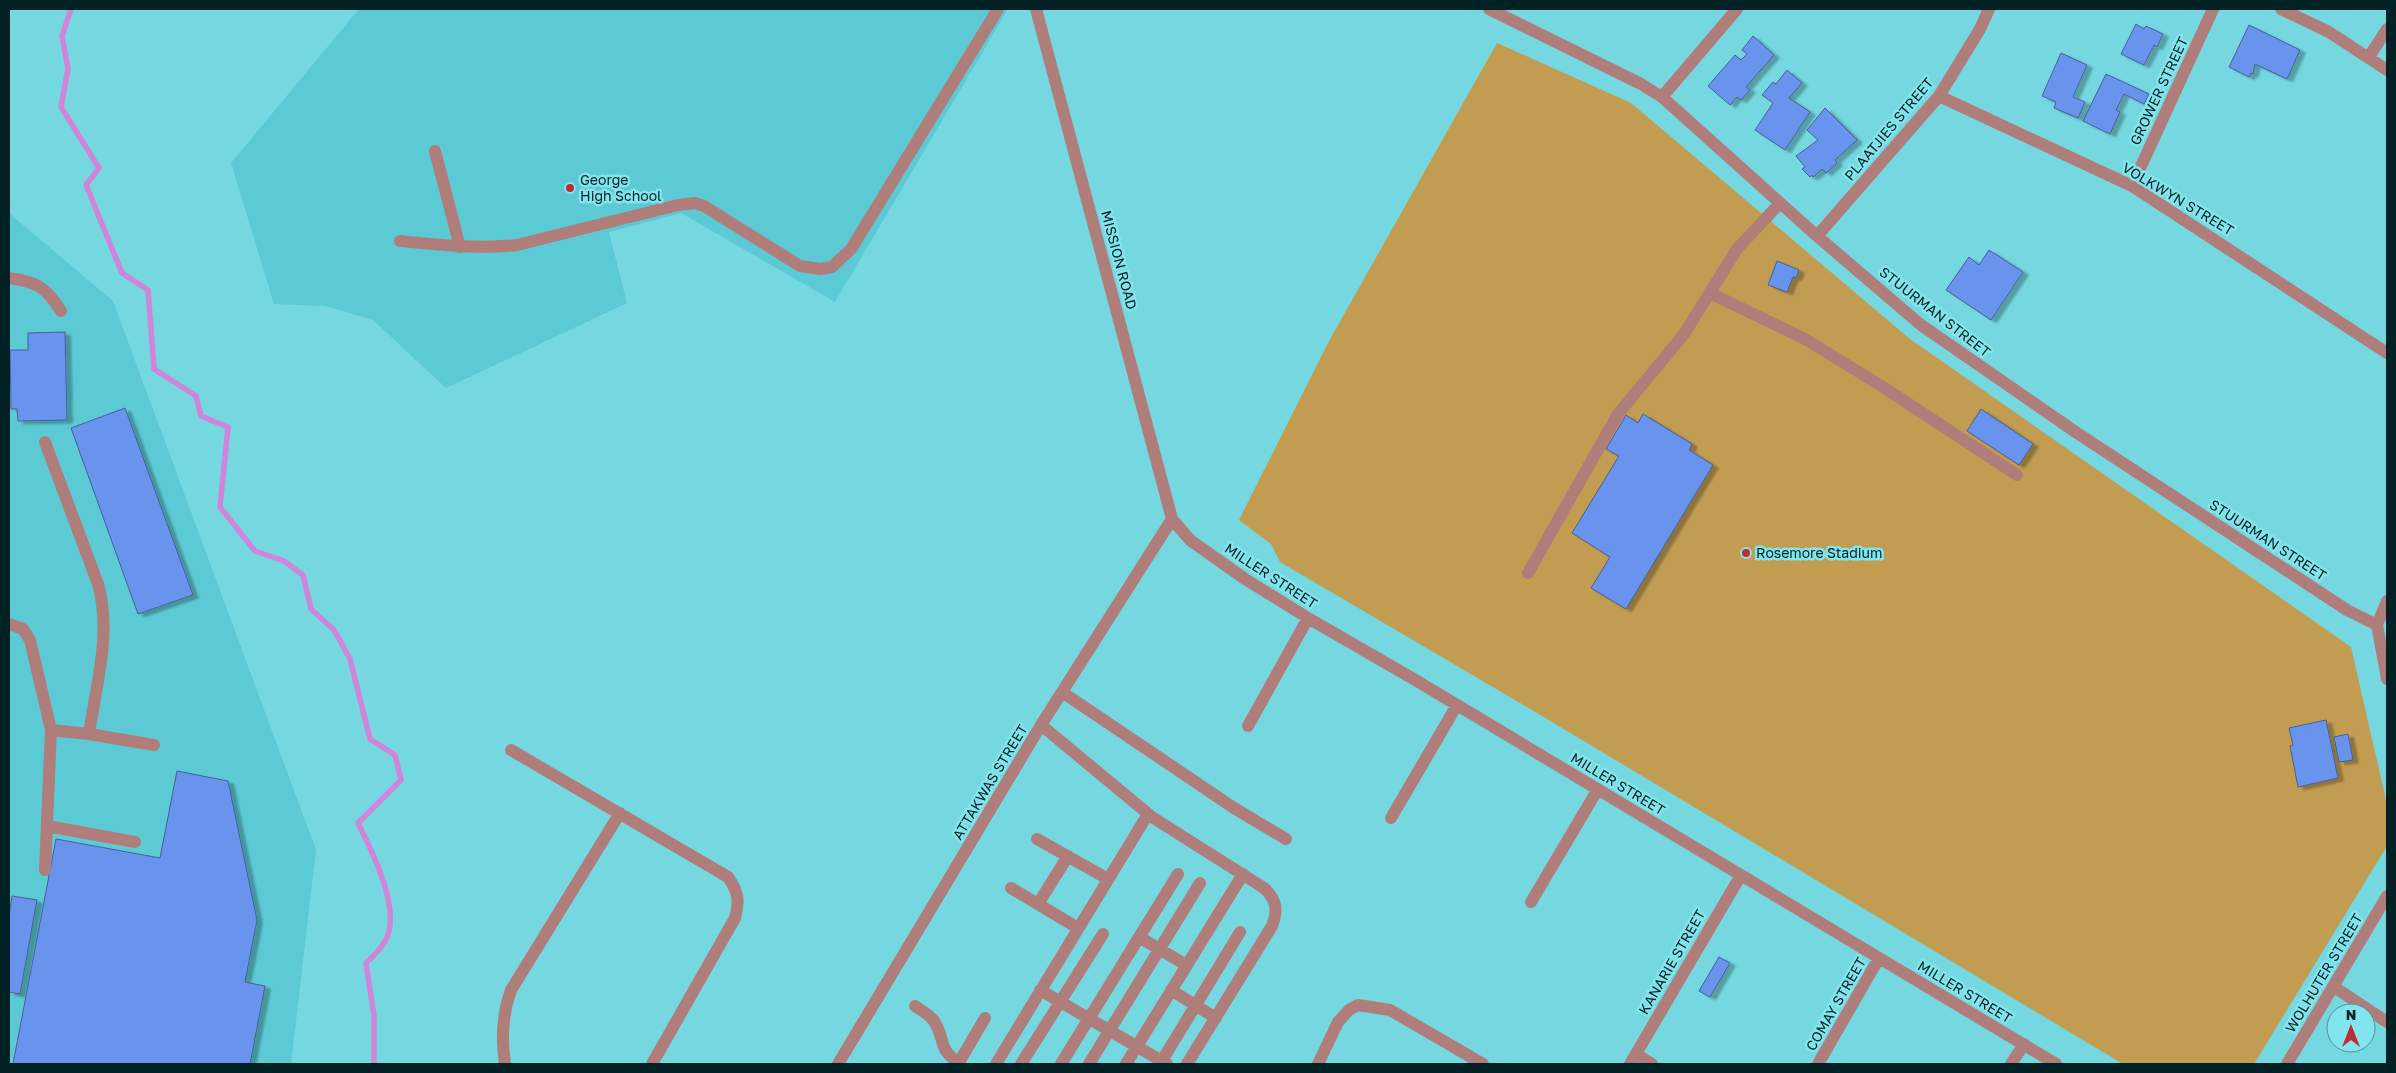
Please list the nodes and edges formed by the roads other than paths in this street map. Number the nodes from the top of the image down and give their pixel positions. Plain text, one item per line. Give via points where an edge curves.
1 (998, 9) edge
2 (1036, 9) edge
3 (1489, 9) edge
4 (1736, 9) edge
5 (1989, 9) edge
6 (2213, 9) edge
7 (2281, 9) edge
8 (2387, 29) edge
9 (2369, 57) junction
10 (2387, 70) edge
11 (1939, 96) junction
12 (1662, 98) junction
13 (435, 152) dead end
14 (2132, 186) junction
15 (1780, 203) junction
16 (1817, 236) junction
17 (400, 241) dead end
18 (460, 247) junction
19 (9, 278) edge
20 (1710, 293) junction
21 (61, 311) dead end
22 (2387, 353) edge
23 (45, 442) dead end
24 (2017, 475) dead end
25 (1172, 518) junction
26 (1528, 573) dead end
27 (2387, 601) edge
28 (1308, 618) junction
29 (9, 624) edge
30 (2377, 625) junction
31 (2387, 679) edge
32 (1062, 692) junction
33 (1457, 705) junction
34 (1041, 726) junction
35 (1248, 726) dead end
36 (51, 730) junction
37 (89, 734) junction
38 (154, 745) dead end
39 (511, 750) dead end
40 (1598, 789) junction
41 (620, 813) junction
42 (1148, 814) junction
43 (1391, 818) dead end
44 (47, 826) junction
45 (1037, 839) dead end
46 (1286, 839) dead end
47 (135, 842) dead end
48 (1068, 856) junction
49 (45, 870) dead end
50 (1178, 874) dead end
51 (1243, 874) junction
52 (1741, 875) junction
53 (1108, 879) junction
54 (1200, 883) dead end
55 (1011, 888) dead end
56 (2387, 896) edge
57 (1531, 902) dead end
58 (1038, 904) junction
59 (1078, 928) junction
60 (1240, 932) dead end
61 (1103, 934) dead end
62 (1139, 937) junction
63 (1159, 949) junction
64 (1879, 958) junction
65 (1186, 965) junction
66 (2334, 987) junction
67 (1040, 990) junction
68 (1171, 990) junction
69 (1060, 1002) junction
70 (1195, 1005) junction
71 (916, 1006) dead end
72 (986, 1018) dead end
73 (1090, 1018) junction
74 (1216, 1018) junction
75 (2387, 1022) edge
76 (1110, 1030) junction
77 (2024, 1044) junction
78 (1137, 1046) junction
79 (1633, 1059) edge
80 (1163, 1063) edge
81 (505, 1064) edge
82 (652, 1064) edge
83 (838, 1064) edge
84 (959, 1064) edge
85 (996, 1064) edge
86 (1021, 1064) edge
87 (1061, 1064) edge
88 (1089, 1064) edge
89 (1126, 1064) edge
90 (1187, 1064) edge
91 (1318, 1064) edge
92 (1483, 1064) edge
93 (1652, 1064) edge
94 (1818, 1064) edge
95 (2011, 1064) edge
96 (2056, 1064) edge
97 (2287, 1064) edge

1 - 18 street via 852,249 832,267 800,266 695,203 678,204 517,245
2 - 25 street, MISSION ROAD
3 - 12 street, STUURMAN STREET via 1641,84
4 - 12 street
5 - 11 street, PLAATJIES STREET
6 - 14 street, GROWER STREET
7 - 9 street via 2329,32
8 - 9 street
9 - 10 street
11 - 14 street, VOLKWYN STREET
11 - 16 street, PLAATJIES STREET
12 - 15 street, STUURMAN STREET
13 - 18 street
14 - 22 street, VOLKWYN STREET
15 - 16 street, STUURMAN STREET
15 - 20 street via 1737,249
16 - 30 street, STUURMAN STREET via 1921,325 1972,361 2347,610
17 - 18 street
19 - 21 street via 36,284 49,291
20 - 24 street via 1805,339
20 - 26 street via 1684,334 1618,414
23 - 37 street via 98,584 104,610 104,640
25 - 28 street, MILLER STREET via 1190,540
25 - 32 street, ATTAKWAS STREET
27 - 30 street
28 - 33 street, MILLER STREET
28 - 35 street
29 - 36 street via 24,630 30,640
30 - 31 street
32 - 34 street, ATTAKWAS STREET
32 - 46 street via 1234,808
33 - 40 street, MILLER STREET
33 - 43 street
34 - 42 street
34 - 83 street, ATTAKWAS STREET
36 - 37 street
36 - 44 street
37 - 38 street
39 - 41 street
40 - 52 street, MILLER STREET
40 - 57 street
41 - 81 street via 511,990 504,1017 502,1043
41 - 82 street via 728,877 739,900 735,918
42 - 51 street
42 - 53 street
44 - 47 street
44 - 49 street
45 - 48 street
48 - 53 street
48 - 58 street
50 - 62 street
51 - 65 street
51 - 74 street via 1272,895 1276,914 1272,926
52 - 64 street, MILLER STREET
52 - 79 street, KANARIE STREET
53 - 59 street
54 - 63 street
55 - 58 street
56 - 66 street, WOLHUTER STREET
58 - 59 street
59 - 67 street
60 - 70 street
61 - 69 street
62 - 63 street
62 - 73 street
63 - 65 street
63 - 76 street
64 - 77 street, MILLER STREET
64 - 94 street, COMAY STREET
65 - 68 street
66 - 75 street
66 - 97 street, WOLHUTER STREET
67 - 69 street
67 - 85 street
68 - 70 street
68 - 78 street
69 - 73 street
69 - 86 street
70 - 74 street
70 - 80 street
71 - 84 street via 933,1019 944,1050
72 - 84 street
73 - 76 street
73 - 87 street
74 - 90 street
76 - 78 street
76 - 88 street
77 - 95 street
77 - 96 street, MILLER STREET
78 - 80 street
78 - 89 street
79 - 93 street
91 - 92 street via 1338,1022 1358,1005 1390,1010

